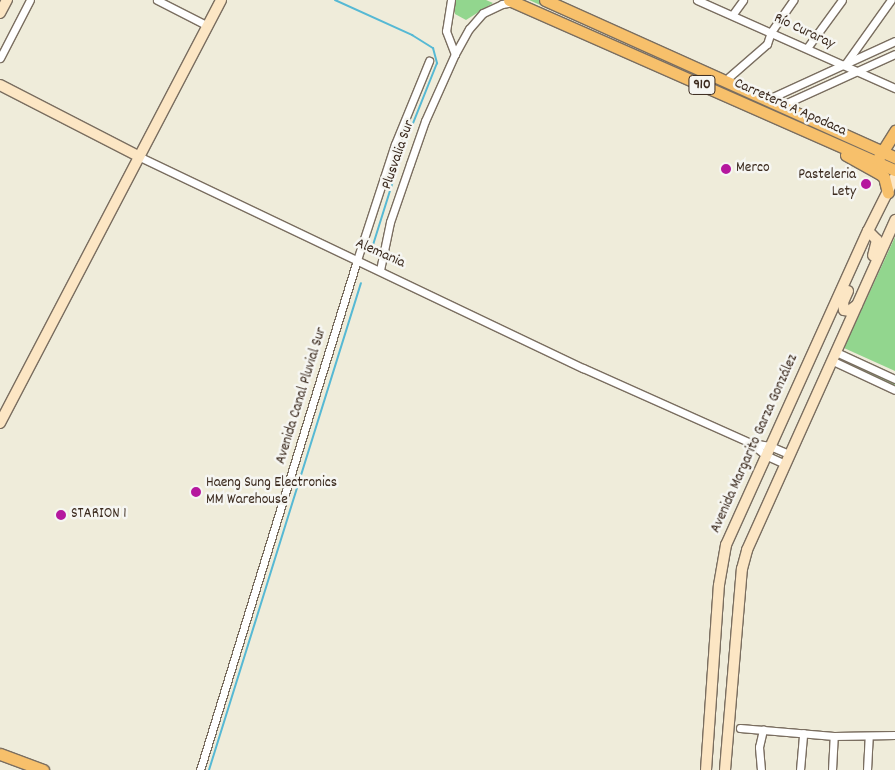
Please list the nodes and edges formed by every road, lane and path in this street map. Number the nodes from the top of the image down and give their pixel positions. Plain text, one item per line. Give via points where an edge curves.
1 (7, 0) edge
2 (30, 0) edge
3 (157, 0) edge
4 (221, 0) edge
5 (451, 0) edge
6 (545, 0) edge
7 (558, 0) edge
8 (697, 0) edge
9 (743, 0) edge
10 (794, 0) edge
11 (842, 0) edge
12 (891, 0) edge
13 (512, 1) edge
14 (0, 13) edge
15 (733, 14) junction
16 (208, 26) junction
17 (772, 32) junction
18 (895, 41) edge
19 (807, 48) junction
20 (455, 54) junction
21 (895, 54) edge
22 (0, 58) edge
23 (429, 61) dead end
24 (844, 66) junction
25 (857, 71) junction
26 (728, 77) junction
27 (0, 84) edge
28 (895, 88) edge
29 (774, 96) junction
30 (789, 102) junction
31 (895, 131) edge
32 (138, 156) junction
33 (895, 157) edge
34 (877, 161) junction
35 (895, 170) edge
36 (895, 177) edge
37 (888, 192) junction
38 (895, 220) edge
39 (868, 231) junction
40 (858, 254) junction
41 (357, 260) junction
42 (380, 270) junction
43 (872, 273) junction
44 (859, 304) junction
45 (835, 357) junction
46 (895, 379) edge
47 (895, 390) edge
48 (4, 404) edge
49 (0, 423) edge
50 (768, 451) junction
51 (789, 454) junction
52 (785, 464) junction
53 (740, 728) dead end
54 (763, 729) junction
55 (803, 733) junction
56 (895, 735) edge
57 (834, 736) junction
58 (869, 736) junction
59 (0, 754) edge
60 (43, 770) edge
61 (200, 770) edge
62 (706, 770) edge
63 (726, 770) edge
64 (761, 770) edge
65 (800, 770) edge
66 (832, 770) edge
67 (867, 770) edge

1 - 14 main road
2 - 22 street
3 - 16 street
4 - 16 main road
5 - 20 street via 447,37
6 - 34 main road, Carretera A Apodaca / 910
7 - 26 main road
8 - 15 street, Río Curaray
9 - 15 street
10 - 17 street
11 - 19 street
12 - 24 street, Río Curaray
13 - 20 street, Plusvalia Sur via 483,14 469,29
13 - 34 main road, Carretera A Apodaca / 910
15 - 17 street, Río Curaray
16 - 32 main road
17 - 19 street, Río Curaray
17 - 26 street via 760,52
18 - 24 street
19 - 24 street, Río Curaray
20 - 42 street, Plusvalia Sur via 410,164 390,222
21 - 25 street
23 - 41 street, Avenida Canal Pluvial Sur via 395,144
24 - 25 street, Río Curaray
24 - 29 street
25 - 28 street, Río Curaray
25 - 30 street
26 - 29 main road
27 - 32 main road, Alemania
29 - 30 main road
30 - 34 main road via 865,137
31 - 34 main road
32 - 41 street, Alemania
32 - 48 main road
33 - 34 main road, Carretera A Apodaca / 910
34 - 35 main road, Carretera A Apodaca / 910
34 - 37 main road
36 - 37 main road, Avenida Margarito Garza González
37 - 39 main road, Avenida Margarito Garza González
38 - 43 main road
39 - 40 main road, Avenida Margarito Garza González
39 - 43 main road via 877,240 870,264
40 - 44 main road via 859,267 844,310 849,311
40 - 50 main road, Avenida Margarito Garza González
41 - 42 street, Alemania
41 - 61 street, Avenida Canal Pluvial Sur
42 - 50 street, Alemania via 583,368
43 - 44 main road
44 - 45 main road
45 - 46 street
45 - 47 street
45 - 51 main road
48 - 49 main road
50 - 51 street, Alemania
50 - 52 street, Alemania
50 - 62 main road, Avenida Margarito Garza González via 732,529 723,559
51 - 52 main road
52 - 63 main road via 747,550 742,569
53 - 54 street
54 - 55 street
54 - 64 street via 759,747
55 - 57 street
55 - 65 street
56 - 58 street
57 - 58 street
57 - 66 street
58 - 67 street
59 - 60 main road

